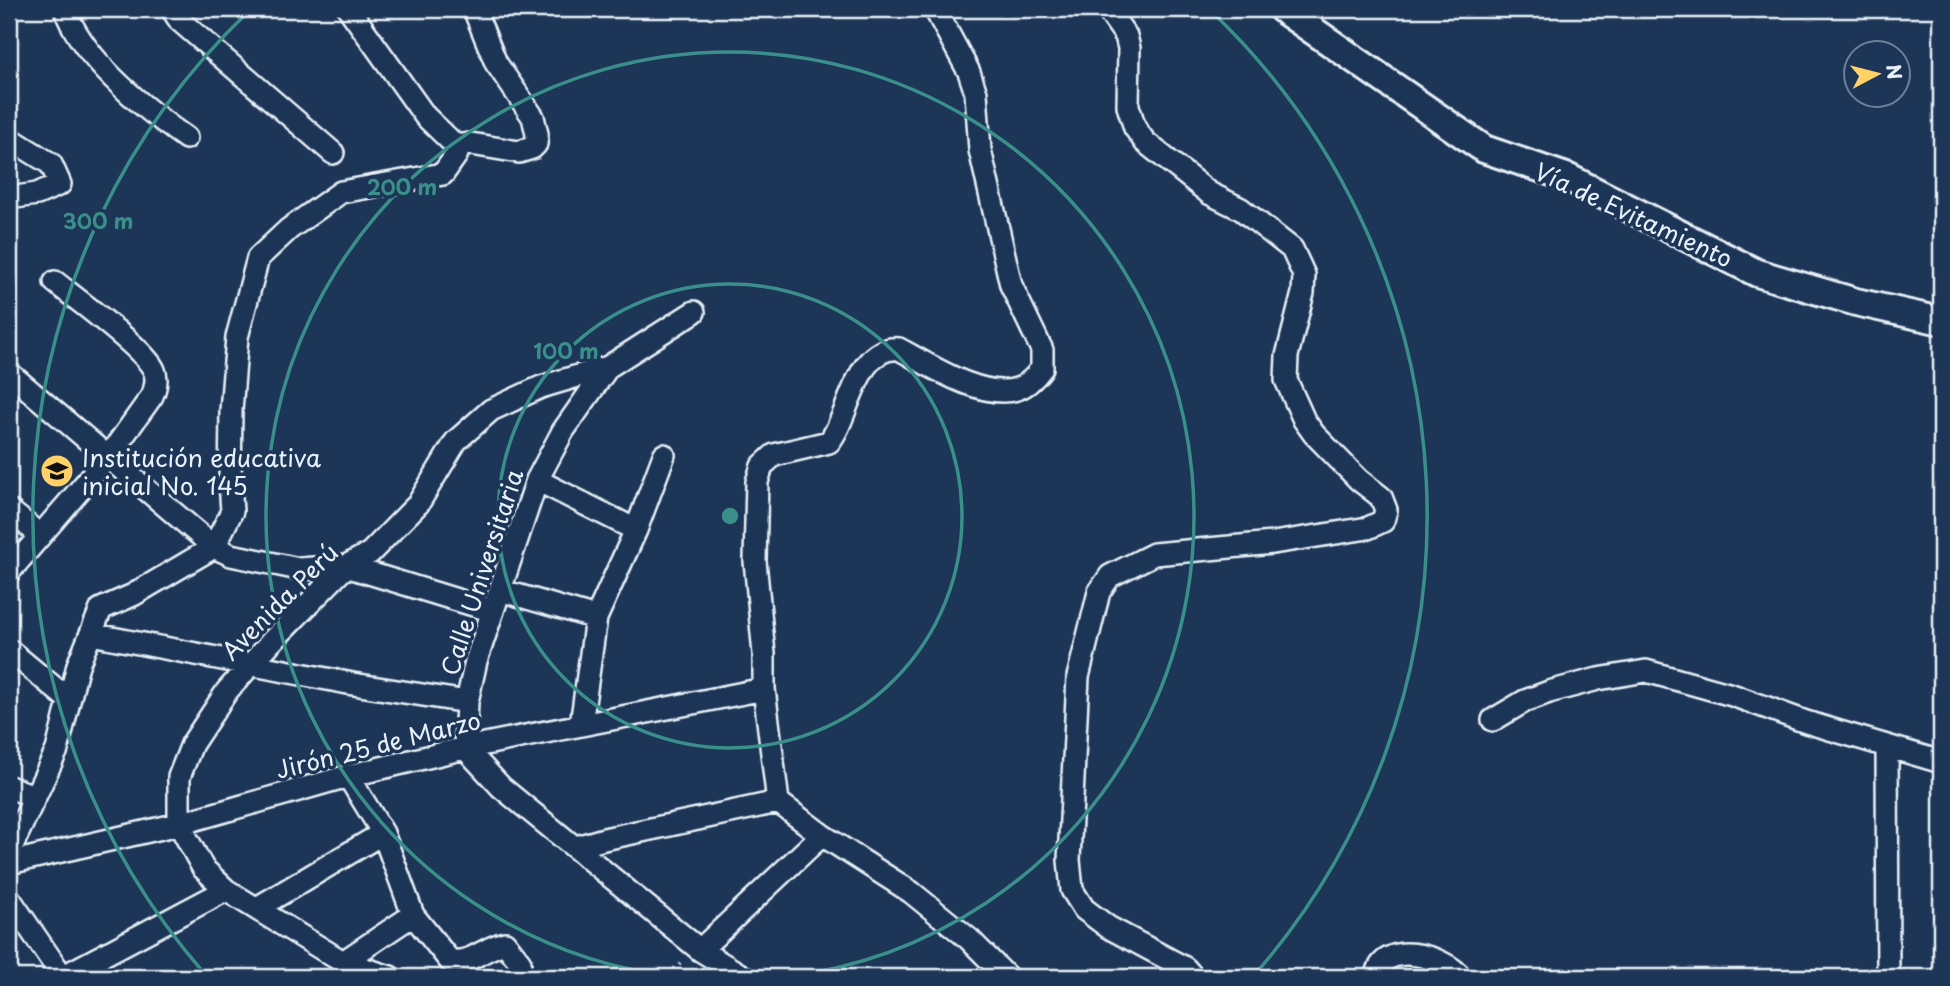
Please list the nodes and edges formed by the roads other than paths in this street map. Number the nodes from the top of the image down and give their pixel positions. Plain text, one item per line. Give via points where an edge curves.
1 (65, 9) edge
2 (172, 9) edge
3 (349, 9) edge
4 (474, 9) edge
5 (935, 9) edge
6 (1107, 9) edge
7 (1282, 9) edge
8 (9, 138) edge
9 (186, 138) dead end
10 (456, 146) junction
11 (333, 153) dead end
12 (9, 198) edge
13 (55, 282) dead end
14 (694, 312) dead end
15 (1941, 321) edge
16 (608, 367) junction
17 (9, 373) edge
18 (664, 455) dead end
19 (109, 456) junction
20 (537, 480) junction
21 (9, 509) edge
22 (636, 530) junction
23 (40, 535) junction
24 (214, 547) junction
25 (346, 566) junction
26 (9, 572) edge
27 (500, 590) junction
28 (493, 611) junction
29 (596, 618) junction
30 (91, 634) junction
31 (9, 650) edge
32 (251, 664) junction
33 (764, 689) junction
34 (69, 700) junction
35 (467, 702) junction
36 (1493, 720) dead end
37 (581, 725) junction
38 (1886, 747) junction
39 (465, 748) junction
40 (1941, 762) edge
41 (348, 776) junction
42 (9, 787) edge
43 (34, 796) junction
44 (778, 802) junction
45 (178, 824) junction
46 (383, 833) junction
47 (822, 835) junction
48 (576, 847) junction
49 (9, 852) edge
50 (9, 863) edge
51 (226, 890) junction
52 (9, 898) edge
53 (257, 908) junction
54 (413, 915) junction
55 (700, 950) junction
56 (520, 962) dead end
57 (349, 969) edge
58 (63, 977) edge
59 (390, 977) edge
60 (742, 977) edge
61 (1007, 977) edge
62 (1193, 977) edge
63 (1377, 977) edge
64 (1461, 977) edge
65 (1888, 977) edge

1 - 9 street via 102,66
2 - 11 street via 180,21
3 - 10 street via 425,116
4 - 10 street via 496,63 533,117 536,144 519,152
5 - 33 street via 976,93 980,150 1011,285 1042,350 1042,368 1020,389 1002,392 954,378 899,349 882,351 869,361 829,442 774,455 762,466 757,482 755,561
6 - 62 street via 1126,36 1128,106 1145,142 1209,193 1241,209 1292,249 1304,275 1286,380 1314,434 1381,497 1386,510 1383,521 1368,528 1154,554 1110,576 1099,592 1078,677 1069,860 1072,890 1084,909 1108,927 1185,968
7 - 15 main road, Vía de Evitamiento via 1484,149 1569,178 1757,273
8 - 12 street via 51,164 60,184 37,194
10 - 24 street via 457,154 443,174 341,192 258,258 237,337 231,411 232,511
13 - 19 street via 145,355 156,372 152,396
14 - 16 street, Avenida Perú
16 - 20 street, Calle Universitaria via 563,431
16 - 25 street, Avenida Perú via 541,387 491,410 456,441 418,504 370,553
17 - 19 street
18 - 22 street
19 - 23 street
19 - 24 street
20 - 22 street
20 - 27 street, Calle Universitaria
21 - 23 street
22 - 29 street
23 - 26 street
24 - 25 street via 299,569
24 - 30 street via 101,609
25 - 28 street
25 - 32 street, Avenida Perú
27 - 28 street, Calle Universitaria
27 - 29 street
28 - 35 street, Calle Universitaria
29 - 37 street
30 - 32 street
30 - 34 street
31 - 34 street
32 - 35 street
32 - 45 street, Avenida Perú via 192,744 179,777
33 - 37 street, Jirón 25 de Marzo
33 - 44 street
34 - 43 street via 57,750
35 - 39 street, Calle Universitaria
36 - 38 street via 1549,692 1646,671
37 - 39 street, Jirón 25 de Marzo
38 - 40 street
38 - 65 street
39 - 41 street, Jirón 25 de Marzo
39 - 48 street via 501,787
41 - 45 street, Jirón 25 de Marzo
41 - 46 street
42 - 43 street
43 - 49 street
44 - 47 street
44 - 48 street
45 - 50 street, Jirón 25 de Marzo
45 - 51 street, Avenida Perú via 202,868
46 - 53 street
46 - 54 street
47 - 55 street
47 - 61 street via 911,892 970,939
48 - 55 street
51 - 53 street, Avenida Perú
51 - 58 street
52 - 58 street
53 - 57 street, Avenida Perú
54 - 56 street via 450,961 463,963 505,943
54 - 57 street
55 - 60 street
57 - 59 street, Avenida Perú
63 - 64 street via 1382,962 1411,954 1443,961

